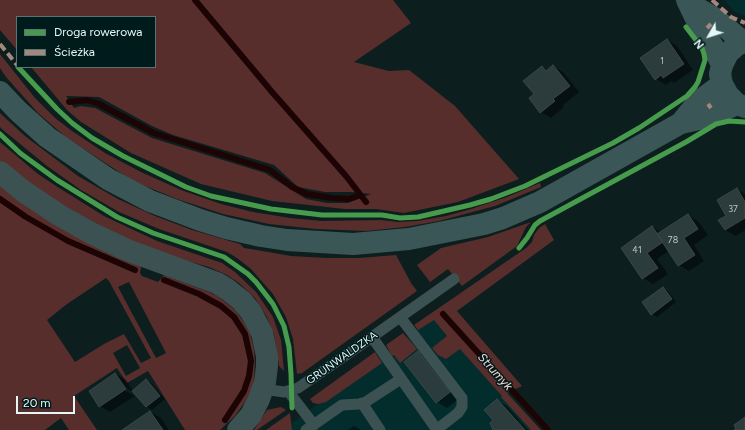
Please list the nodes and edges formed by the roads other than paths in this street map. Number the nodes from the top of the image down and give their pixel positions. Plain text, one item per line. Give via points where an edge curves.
1 (688, 2) edge
2 (744, 42) edge
3 (722, 74) junction
4 (0, 92) edge
5 (741, 105) edge
6 (681, 123) junction
7 (0, 172) edge
8 (454, 279) dead end
9 (400, 317) junction
10 (372, 337) junction
11 (401, 379) junction
12 (263, 389) junction
13 (288, 391) junction
14 (362, 403) junction
15 (310, 427) edge
16 (238, 430) edge
17 (380, 430) edge
18 (437, 430) edge

1 - 2 main road via 716,19
1 - 3 main road via 715,50
2 - 3 main road via 732,48 724,59
3 - 5 main road via 728,95
3 - 6 main road
4 - 6 main road via 32,125 52,141 108,179 150,201 226,228 287,240 323,243 352,244 409,239 503,218 540,202
5 - 6 main road via 708,117
7 - 12 street via 23,191 91,234 213,282 236,295 251,312 264,340 267,361
8 - 9 lane, GRUNWALDZKA
9 - 10 lane, GRUNWALDZKA
9 - 18 lane via 462,398 463,404 458,413
10 - 11 lane
10 - 13 lane, GRUNWALDZKA via 300,386
11 - 14 lane
11 - 18 lane
12 - 13 lane, GRUNWALDZKA
12 - 16 street via 251,415
13 - 15 lane
14 - 15 lane via 342,405
14 - 17 lane

